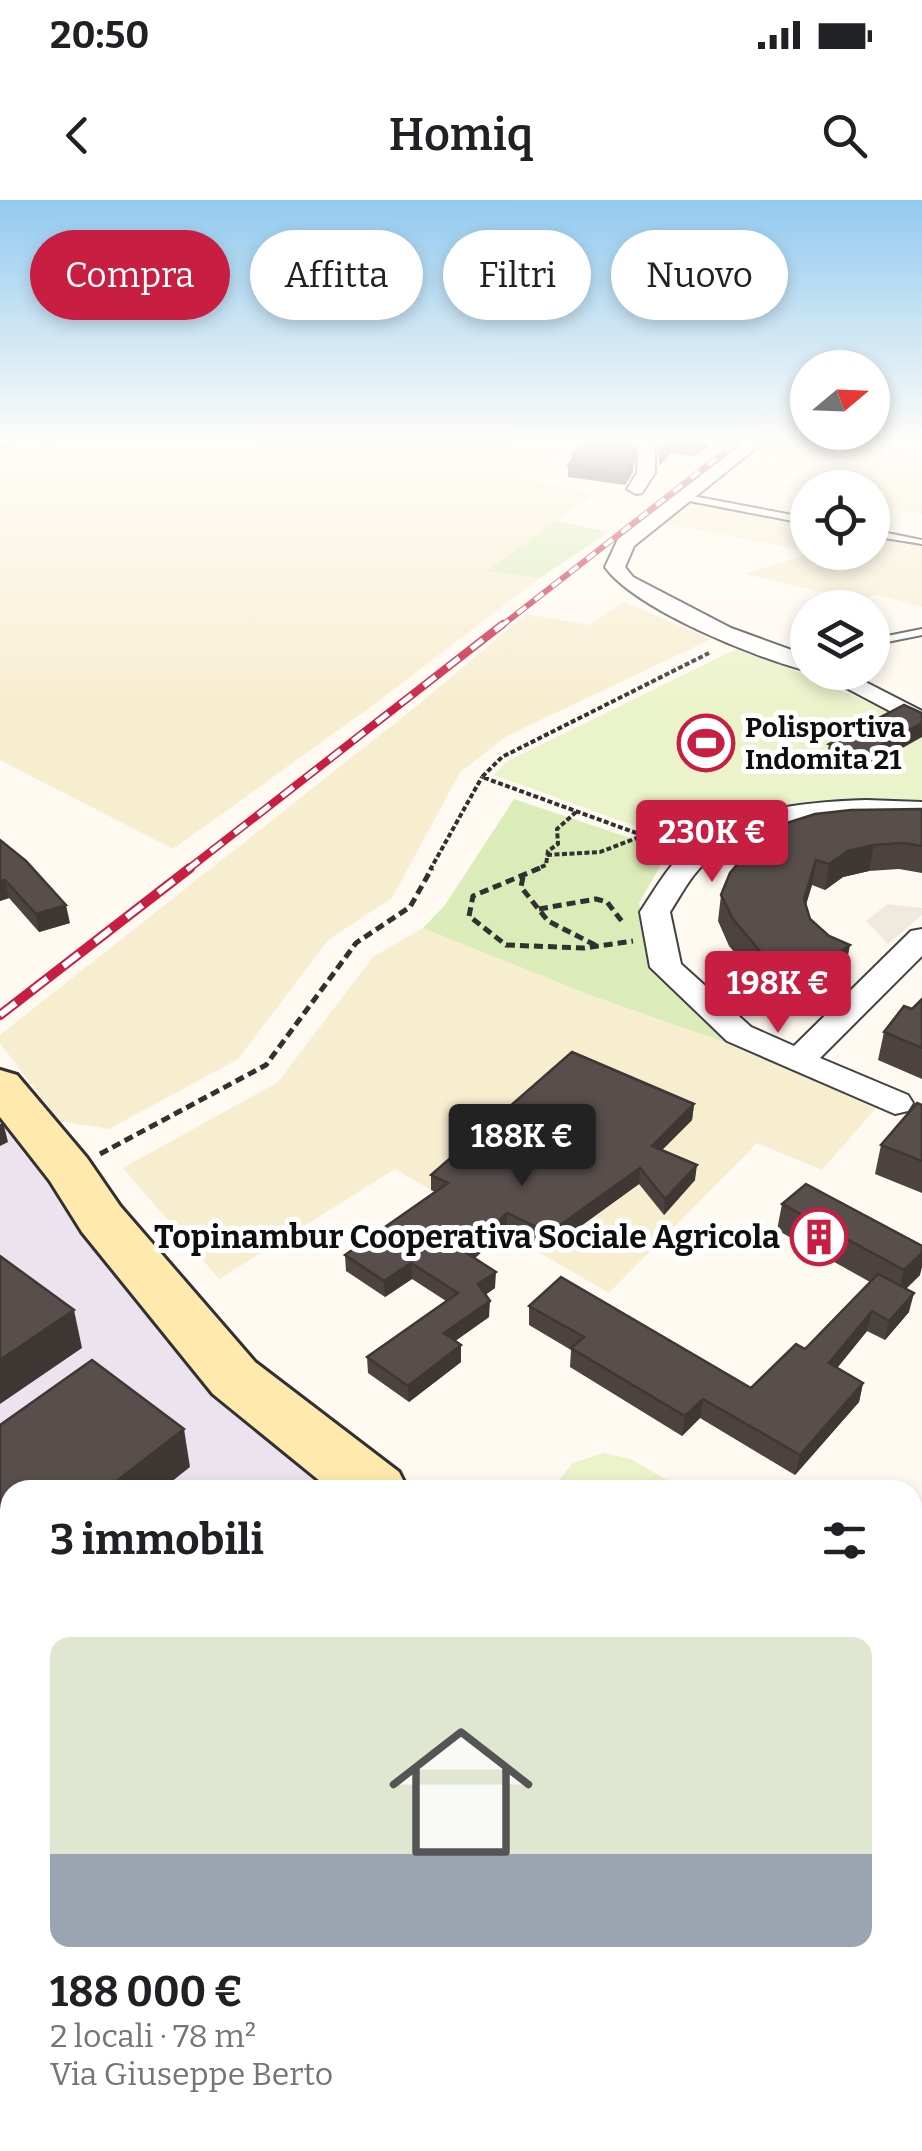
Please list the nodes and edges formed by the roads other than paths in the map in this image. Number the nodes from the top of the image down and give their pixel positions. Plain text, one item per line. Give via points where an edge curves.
1 (640, 531) edge
2 (890, 536) edge
3 (920, 542) edge
4 (922, 632) edge
5 (890, 638) edge
6 (790, 655) edge
7 (863, 690) edge
8 (922, 721) edge
9 (922, 810) edge
10 (922, 938) edge
11 (798, 1061) junction
12 (0, 1085) edge
13 (896, 1103) dead end
14 (363, 1480) edge

1 - 6 street via 625,543 616,567 626,581 738,640
2 - 3 lane
4 - 5 lane
7 - 8 street
9 - 11 street via 869,806 750,822 697,855 655,912 666,966 740,1034
10 - 11 street
11 - 13 street
12 - 14 street via 234,1378

